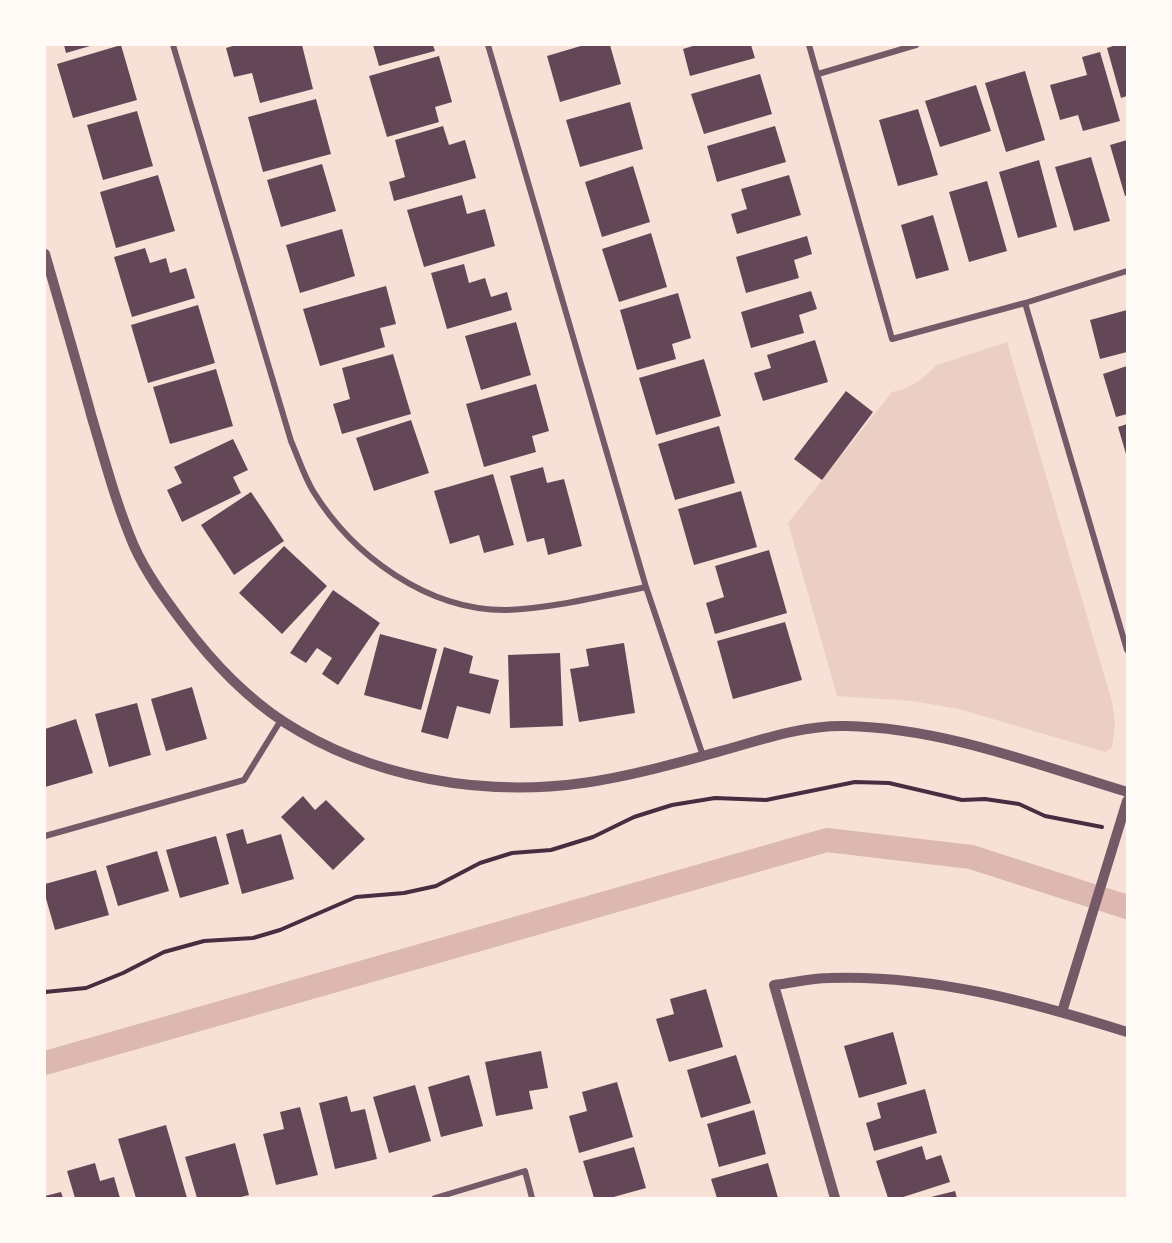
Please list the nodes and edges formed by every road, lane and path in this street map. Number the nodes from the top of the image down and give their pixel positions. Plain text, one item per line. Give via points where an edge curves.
1 (173, 45) edge
2 (488, 45) edge
3 (809, 45) edge
4 (916, 45) edge
5 (818, 74) junction
6 (45, 254) edge
7 (1127, 271) edge
8 (1025, 303) junction
9 (646, 586) junction
10 (1127, 650) edge
11 (281, 720) junction
12 (703, 756) junction
13 (1127, 792) edge
14 (1127, 801) edge
15 (1118, 831) junction
16 (45, 836) edge
17 (45, 992) edge
18 (1062, 1012) junction
19 (1127, 1032) edge
20 (435, 1198) edge
21 (532, 1198) edge
22 (836, 1198) edge

1 - 9 street via 291,441 313,490 345,534 395,576 451,602 505,610 557,605
2 - 9 street
3 - 5 street
4 - 5 street
5 - 8 street via 892,339
6 - 11 street via 114,491 135,549 163,597 196,640 234,681
7 - 8 street
8 - 10 street
9 - 12 street
11 - 12 street via 327,747 373,764 479,787 586,783
11 - 16 street via 244,780
12 - 13 street via 786,732 843,726 928,734
14 - 15 street
15 - 17 path via 1046,816 1019,804 962,800 889,783 855,782 766,800 715,798 672,805 634,817 592,837 551,850 512,853 480,863 436,886 356,897 253,938 204,941 164,952 86,988
15 - 18 street
18 - 19 street
18 - 22 street via 926,982 828,978 774,985
20 - 21 street via 525,1171

